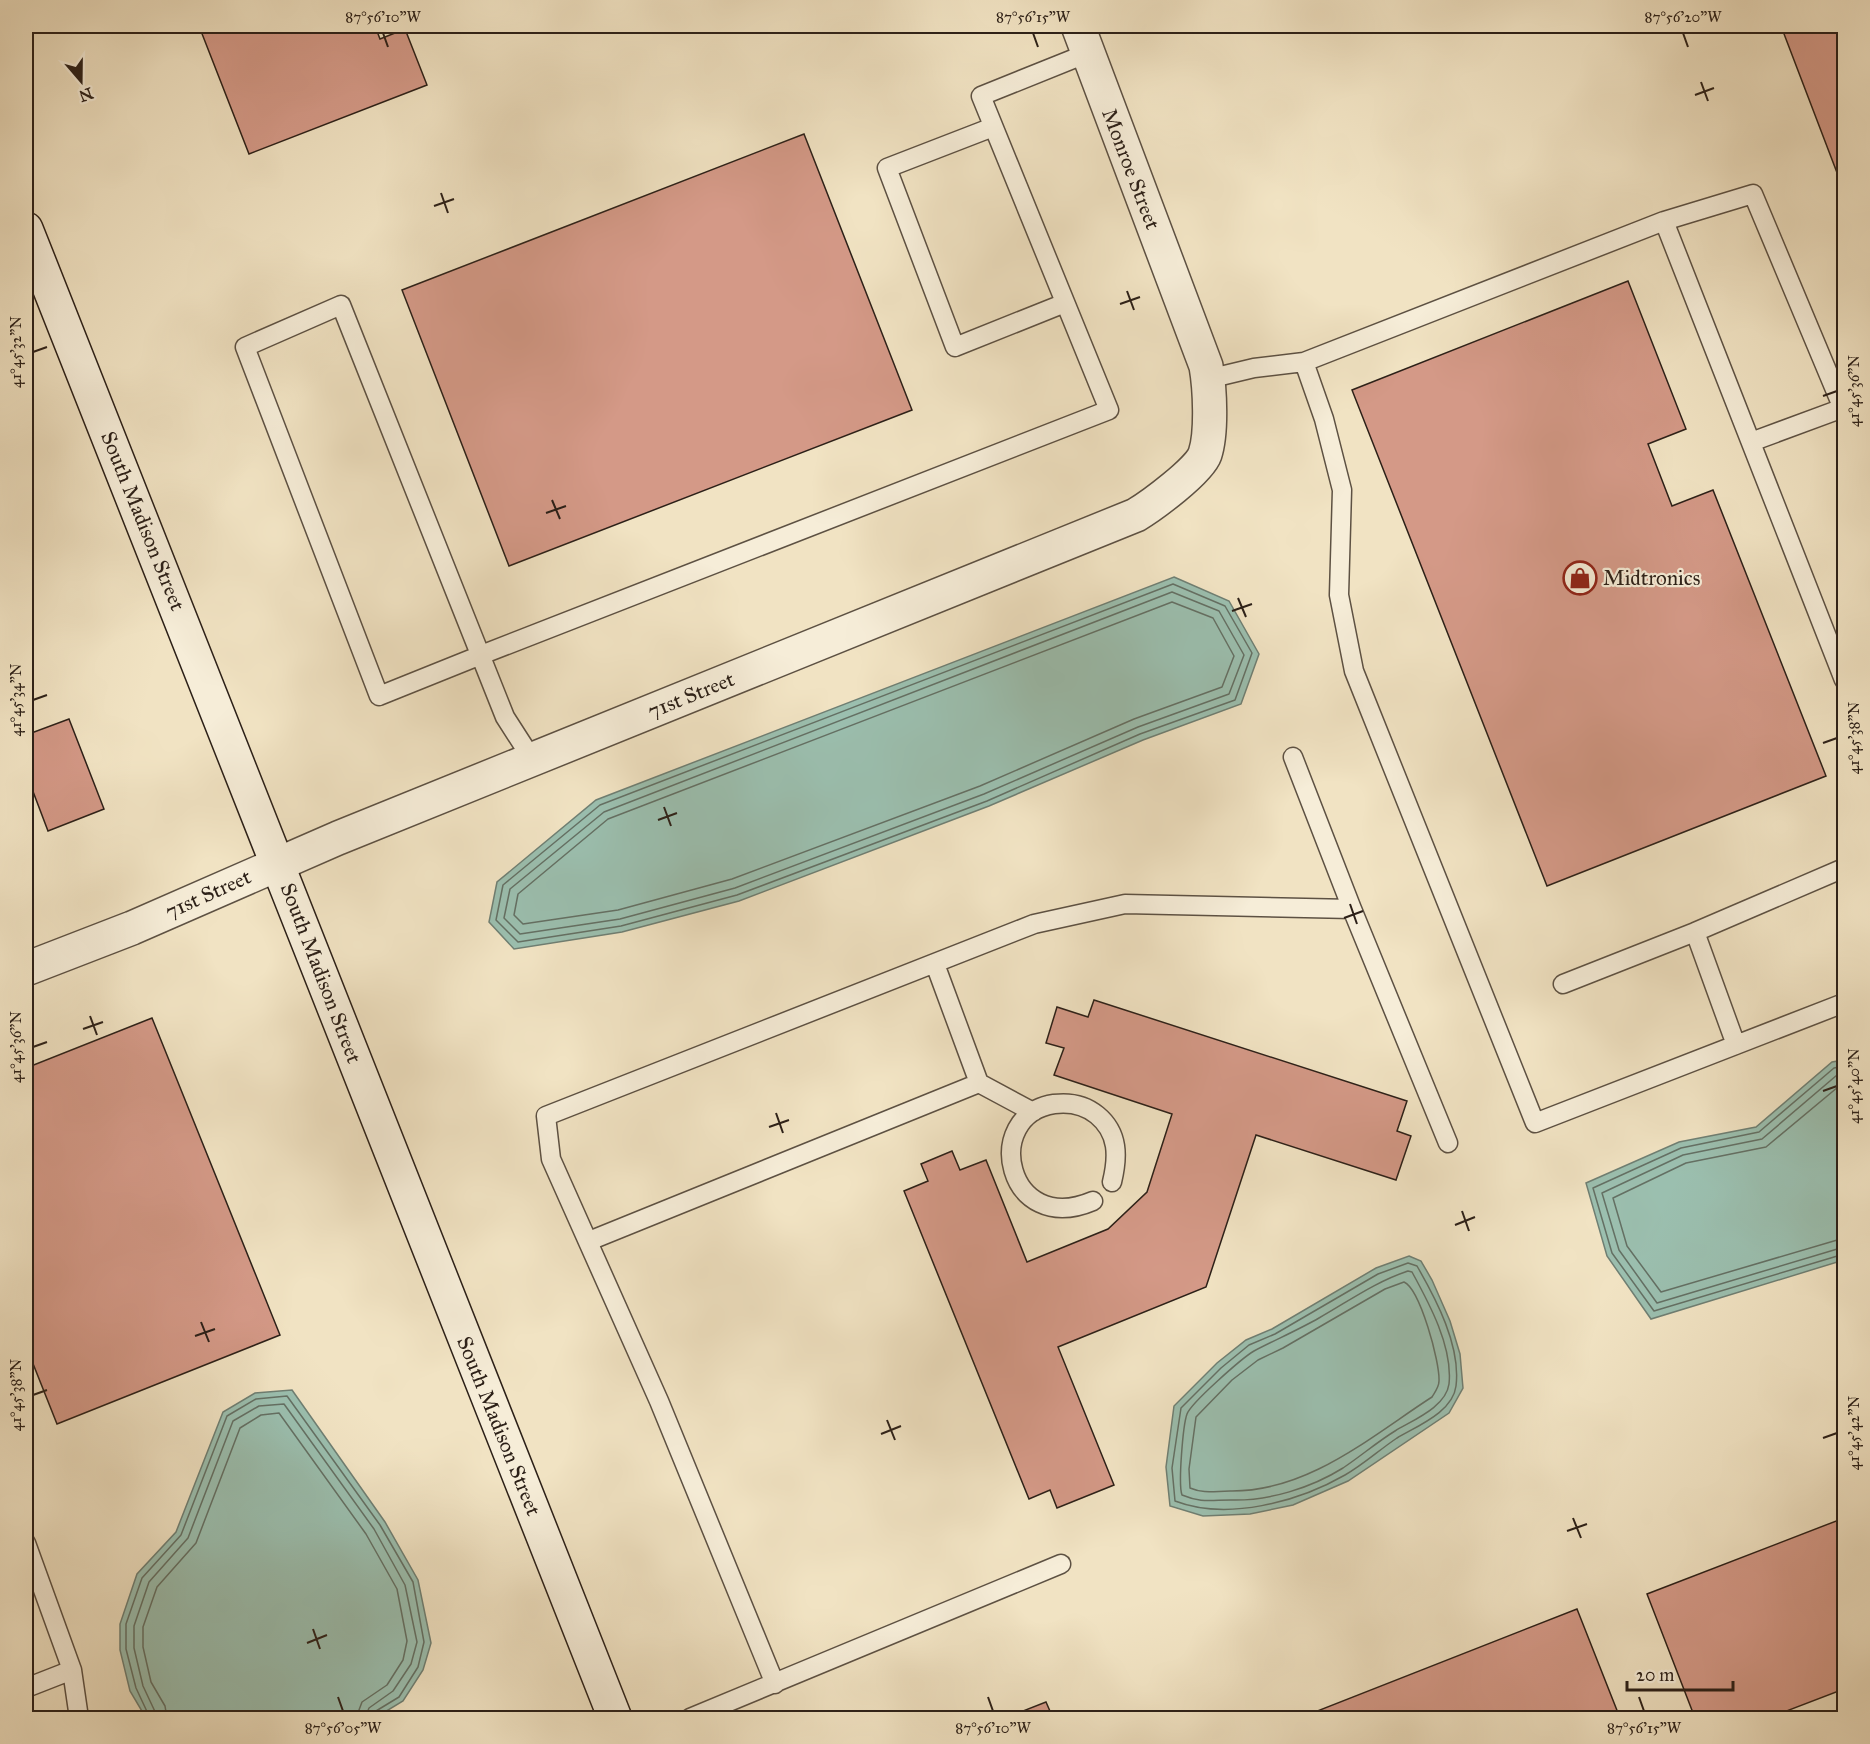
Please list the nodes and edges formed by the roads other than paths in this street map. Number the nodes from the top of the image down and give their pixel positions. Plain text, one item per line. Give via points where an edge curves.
1 (1083, 39) edge
2 (993, 127) junction
3 (1664, 221) junction
4 (26, 229) edge
5 (1065, 303) junction
6 (1185, 313) joint
7 (1304, 362) junction
8 (1208, 379) junction
9 (1844, 410) edge
10 (1751, 442) junction
11 (480, 655) junction
12 (1845, 680) edge
13 (1293, 757) dead end
14 (532, 759) junction
15 (278, 862) junction
16 (1845, 868) edge
17 (1352, 909) junction
18 (1695, 932) junction
19 (935, 964) junction
20 (26, 969) edge
21 (1563, 984) dead end
22 (1845, 1003) edge
23 (1736, 1045) junction
24 (979, 1083) junction
25 (1033, 1113) junction
26 (1449, 1143) dead end
27 (1112, 1182) dead end
28 (1093, 1201) dead end
29 (589, 1241) junction
30 (26, 1543) edge
31 (1061, 1564) dead end
32 (72, 1670) junction
33 (775, 1684) junction
34 (26, 1688) edge
35 (79, 1719) edge
36 (615, 1719) edge
37 (690, 1719) edge

1 - 2 lane via 981,96
1 - 6 street, Monroe Street
2 - 5 lane
2 - 5 lane via 887,168 955,347
3 - 7 lane
3 - 9 lane via 1753,194
3 - 10 lane
4 - 15 street, South Madison Street
5 - 11 lane via 1109,410
6 - 8 street, 71st Street
7 - 8 lane
7 - 23 lane via 1342,490 1339,595 1354,671 1535,1123
8 - 14 street, 71st Street via 1205,456 1160,502
9 - 10 lane
10 - 12 lane
11 - 11 lane via 379,696 245,347 341,305
11 - 14 lane via 505,717
13 - 17 lane
14 - 15 street, 71st Street
15 - 20 street, 71st Street via 132,928
15 - 36 street, South Madison Street
16 - 18 lane
17 - 19 lane via 1125,904 1034,924
17 - 26 lane
18 - 21 lane
18 - 23 lane
19 - 24 lane
19 - 29 lane via 546,1116 551,1159
22 - 23 lane
24 - 25 lane
24 - 29 lane
25 - 27 lane via 1048,1105 1065,1103 1097,1114 1115,1142 1117,1159
25 - 28 lane via 1012,1141 1014,1177 1024,1193 1056,1209 1075,1209
29 - 33 lane
30 - 32 lane
31 - 33 lane
32 - 34 lane
32 - 35 lane
33 - 37 lane

